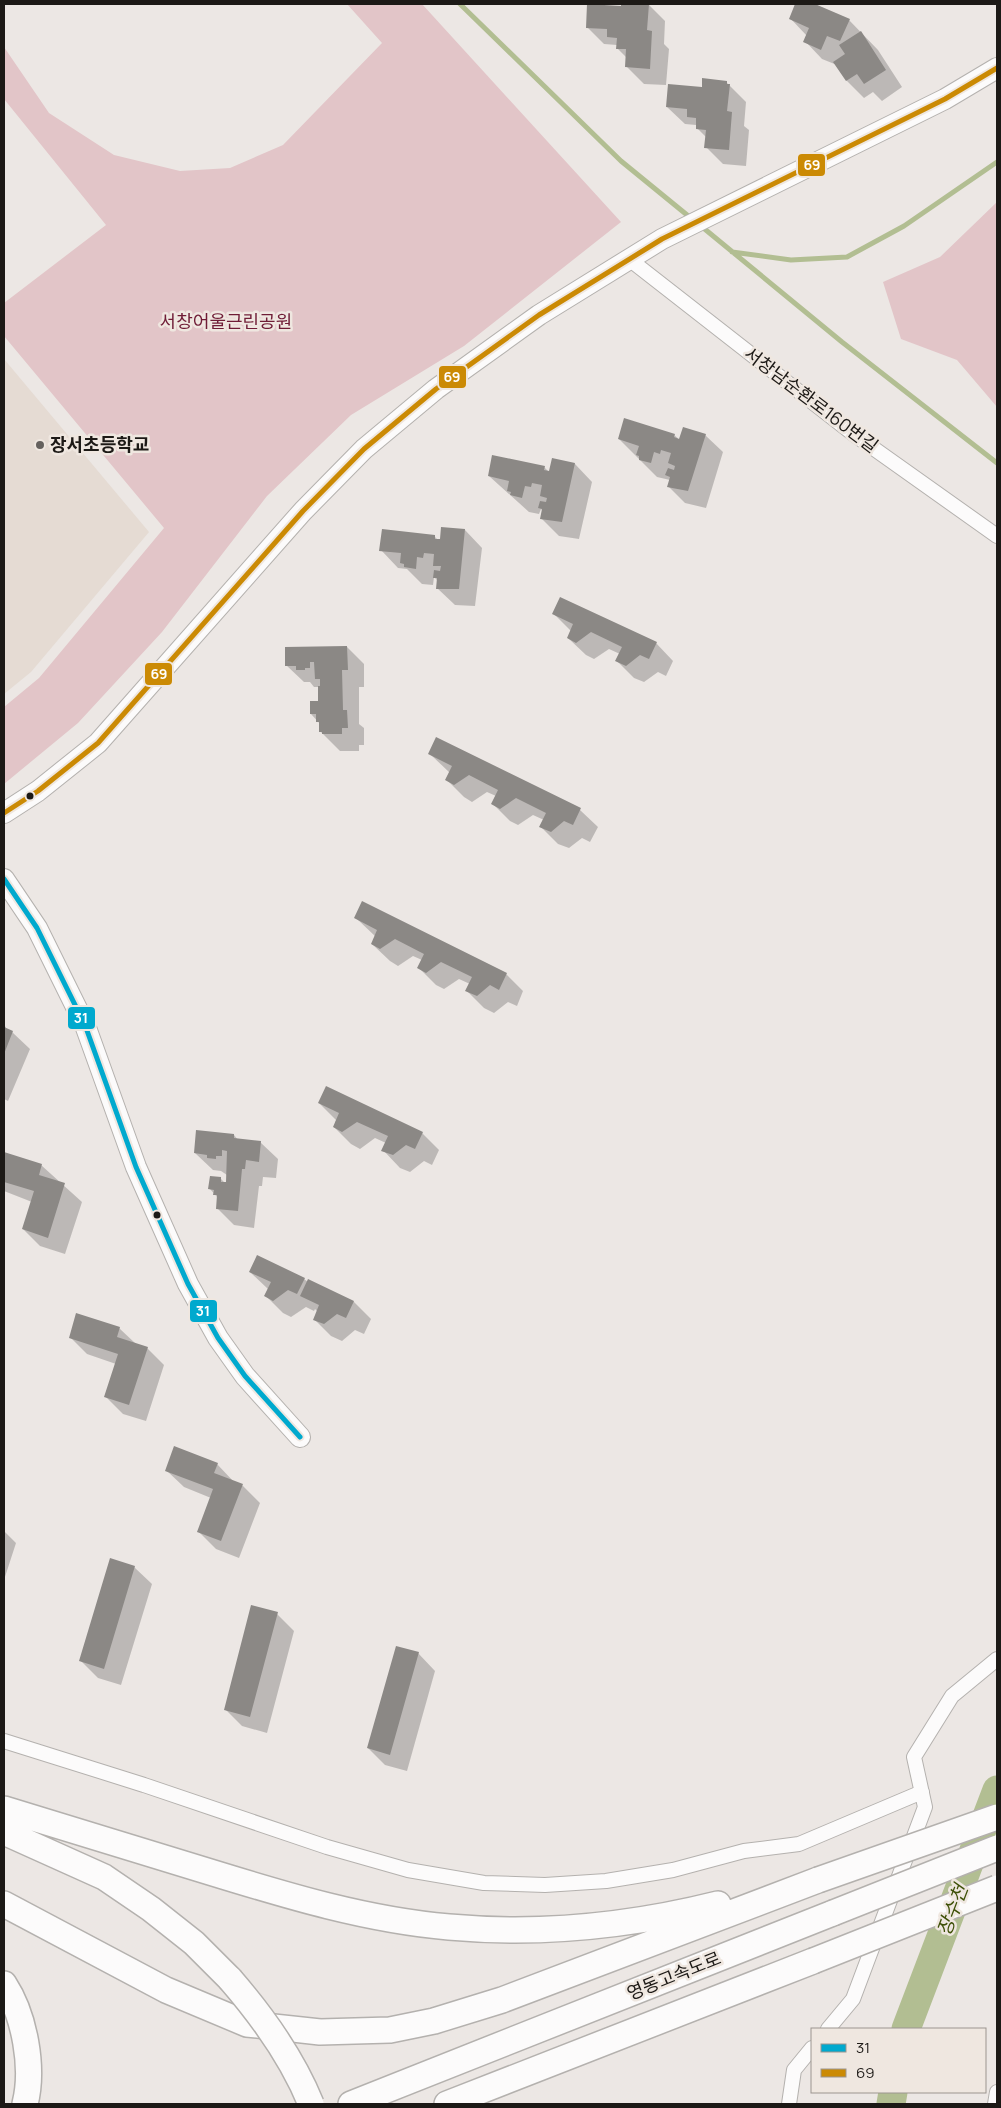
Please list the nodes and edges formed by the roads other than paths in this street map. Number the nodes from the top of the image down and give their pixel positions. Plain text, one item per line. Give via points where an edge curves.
1 (997, 68) edge
2 (629, 260) junction
3 (997, 536) edge
4 (4, 813) edge
5 (4, 879) edge
6 (300, 1437) dead end
7 (997, 1659) edge
8 (4, 1742) edge
9 (922, 1792) junction
10 (4, 1809) edge
11 (997, 1817) edge
12 (4, 1832) edge
13 (997, 1848) edge
14 (818, 1880) junction
15 (997, 1888) edge
16 (4, 1904) edge
17 (4, 1984) edge
18 (829, 2028) edge
19 (811, 2049) edge
20 (997, 2092) edge
21 (25, 2104) edge
22 (311, 2104) edge
23 (351, 2104) edge
24 (447, 2104) edge
25 (789, 2104) edge
26 (994, 2104) edge

1 - 2 street via 944,100 662,239
2 - 3 street, 서창남순환로160번길 via 852,433
2 - 4 street via 531,321 436,389 364,449 303,511 98,743 38,791
5 - 6 street via 37,928 85,1026 136,1167 188,1284 244,1376
7 - 9 street via 952,1696 914,1757
8 - 9 street via 327,1847 408,1870 484,1883 545,1885 606,1881 673,1870 744,1851 799,1844
9 - 18 street via 925,1807 853,1999
10 - 14 highway via 264,1889 363,1915 448,1927 534,1931 604,1925 691,1911
11 - 14 highway, bridge
12 - 22 highway, bridge via 104,1877 151,1908 194,1943 260,2013 286,2054
13 - 23 highway, 영동고속도로, bridge
14 - 16 highway via 502,2000 434,2021 390,2030 320,2032 247,2024 166,1990
15 - 24 highway, 영동고속도로, bridge
17 - 21 highway via 26,2039 29,2087
19 - 25 street via 794,2070
20 - 26 street

